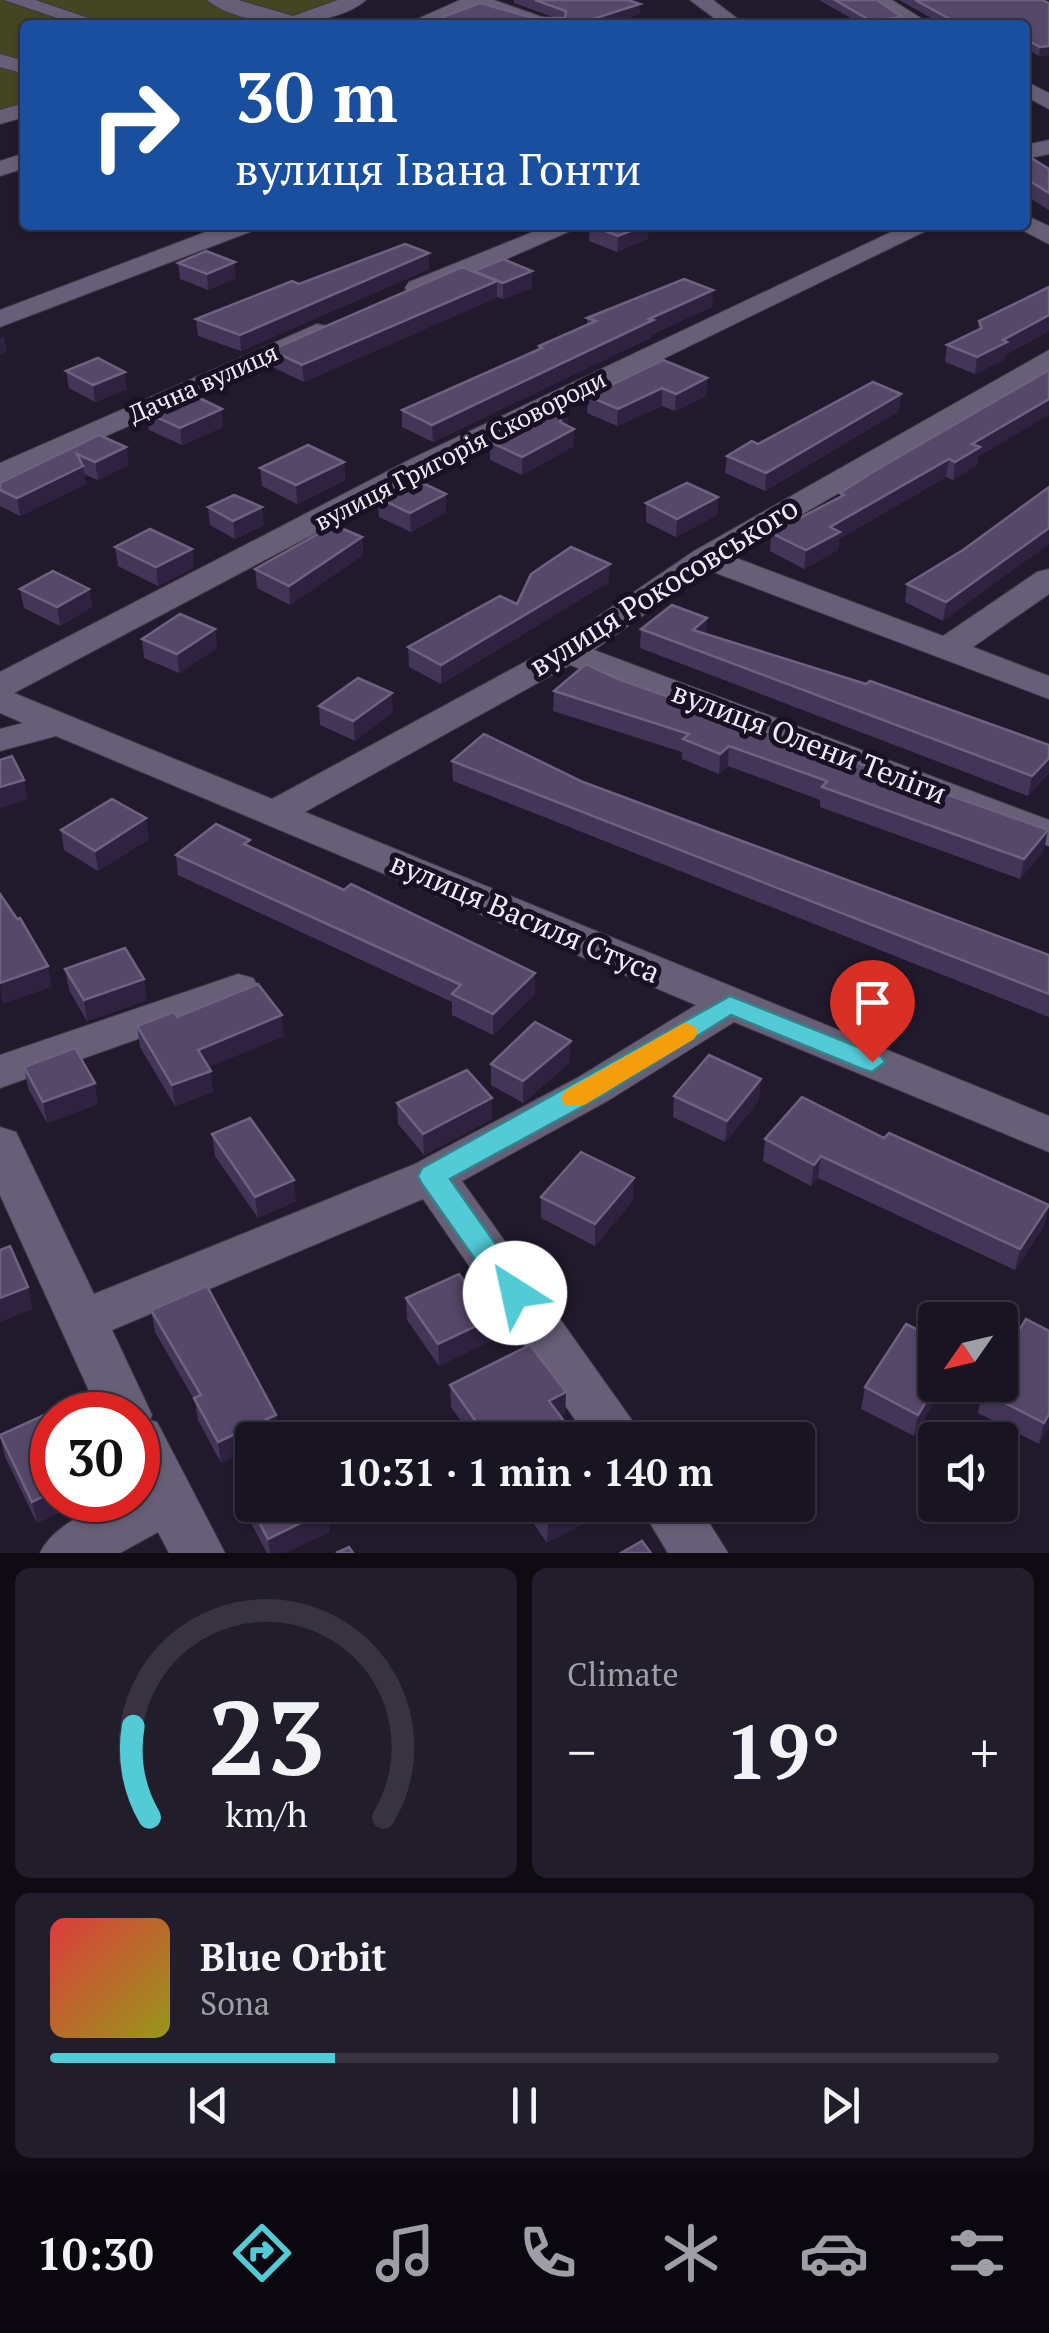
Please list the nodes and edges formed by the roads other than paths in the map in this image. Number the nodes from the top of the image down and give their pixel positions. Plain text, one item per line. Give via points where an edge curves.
1 (14, 0) edge
2 (217, 0) edge
3 (356, 0) edge
4 (700, 0) edge
5 (878, 0) edge
6 (477, 1) edge
7 (81, 20) edge
8 (278, 20) edge
9 (301, 20) edge
10 (427, 20) edge
11 (540, 20) edge
12 (729, 20) edge
13 (913, 20) edge
14 (233, 230) edge
15 (560, 230) edge
16 (915, 230) edge
17 (384, 302) edge
18 (350, 318) edge
19 (0, 319) edge
20 (1049, 358) edge
21 (0, 474) edge
22 (705, 558) junction
23 (1049, 578) edge
24 (946, 650) junction
25 (568, 652) junction
26 (0, 686) edge
27 (1049, 688) edge
28 (0, 700) edge
29 (56, 724) junction
30 (0, 740) edge
31 (276, 812) junction
32 (1049, 834) edge
33 (238, 988) edge
34 (730, 1004) junction
35 (0, 1072) edge
36 (1049, 1135) edge
37 (0, 1144) edge
38 (432, 1176) junction
39 (15, 1218) edge
40 (80, 1321) junction
41 (115, 1392) edge
42 (607, 1422) edge
43 (160, 1483) edge
44 (168, 1500) junction
45 (678, 1522) edge
46 (68, 1553) edge
47 (197, 1553) edge
48 (700, 1553) edge

1 - 7 street
2 - 8 street
3 - 9 street
4 - 12 street
5 - 13 street
6 - 10 street
6 - 11 street
14 - 19 street
15 - 17 street
16 - 26 street, вулиця Григорія Сковороди via 424,464
18 - 21 street, Дачна вулиця
20 - 22 street, вулиця Рокосовського
22 - 24 street
22 - 25 street, вулиця Рокосовського
23 - 24 street
24 - 27 street
25 - 31 street, вулиця Рокосовського
25 - 32 street, вулиця Олени Теліги
28 - 29 street, вулиця Василя Стуса
29 - 30 street
29 - 31 street, вулиця Василя Стуса
31 - 34 street, вулиця Василя Стуса
33 - 35 street
34 - 36 street, вулиця Василя Стуса
34 - 38 street
37 - 39 street
38 - 40 street
38 - 42 street
39 - 40 street
40 - 41 street
43 - 44 street
44 - 46 street
44 - 47 street
45 - 48 street

